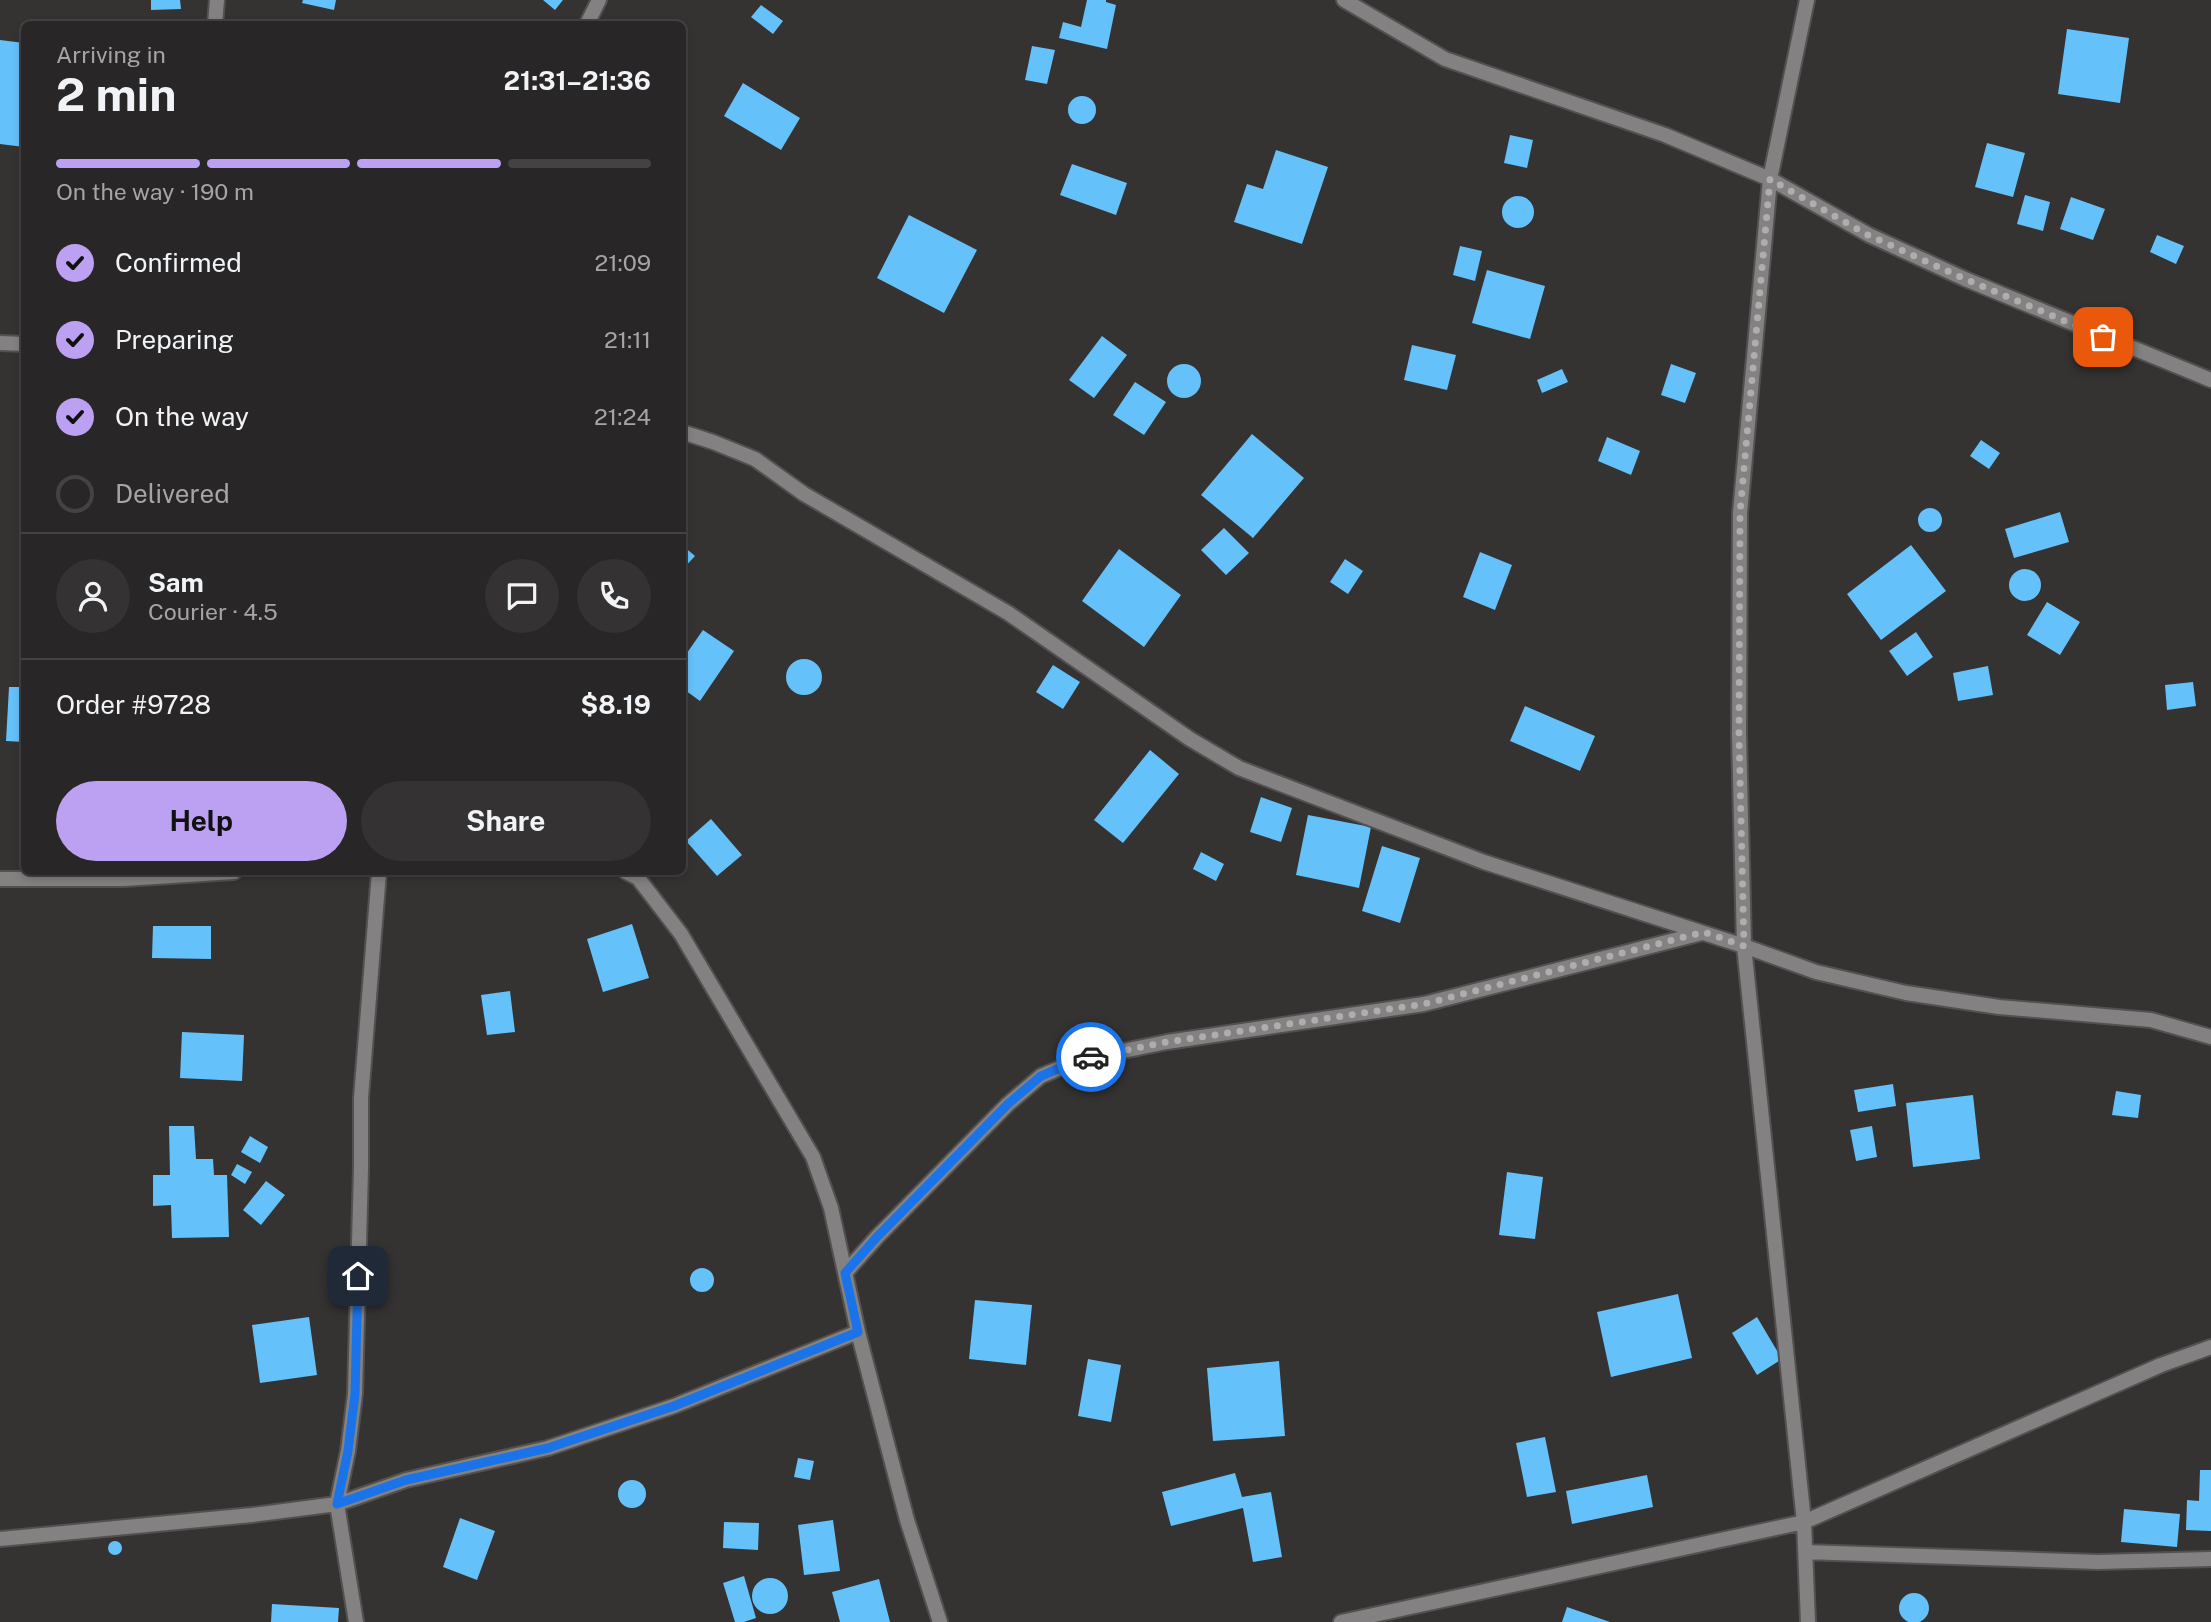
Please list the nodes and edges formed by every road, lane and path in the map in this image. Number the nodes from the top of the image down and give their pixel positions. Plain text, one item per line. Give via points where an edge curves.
1 (217, 0) edge
2 (599, 0) edge
3 (1344, 0) edge
4 (1807, 0) edge
5 (215, 21) edge
6 (588, 21) edge
7 (1770, 179) junction
8 (0, 343) edge
9 (21, 344) edge
10 (2211, 380) edge
11 (686, 433) edge
12 (186, 875) edge
13 (379, 875) edge
14 (632, 875) edge
15 (0, 880) edge
16 (1704, 932) junction
17 (1744, 946) junction
18 (2211, 1037) edge
19 (845, 1273) junction
20 (858, 1332) junction
21 (2211, 1347) edge
22 (337, 1504) junction
23 (1804, 1522) junction
24 (0, 1539) edge
25 (1805, 1552) junction
26 (2211, 1559) edge
27 (356, 1622) edge
28 (940, 1622) edge
29 (1340, 1622) edge
30 (1808, 1622) edge

1 - 5 street
2 - 6 street
3 - 7 street via 1445,59 1665,135
4 - 7 street
7 - 10 street via 1868,235
7 - 17 street via 1740,513
8 - 9 street
11 - 16 street via 755,459 804,494 1008,613 1239,768 1484,862
12 - 15 street
13 - 22 street via 361,1098 355,1394
14 - 19 street via 681,934 813,1157 831,1208
16 - 17 street
16 - 19 street via 1424,1004 1167,1042 1079,1060 1041,1076 1008,1104
17 - 18 street via 1816,972 1906,993 1999,1007 2151,1020
17 - 23 street
19 - 20 street
20 - 22 street via 674,1406 548,1448 406,1480
20 - 28 street via 907,1520
21 - 23 street
22 - 24 street
22 - 27 street
23 - 25 street
23 - 29 street
25 - 26 street via 2098,1562
25 - 30 street

